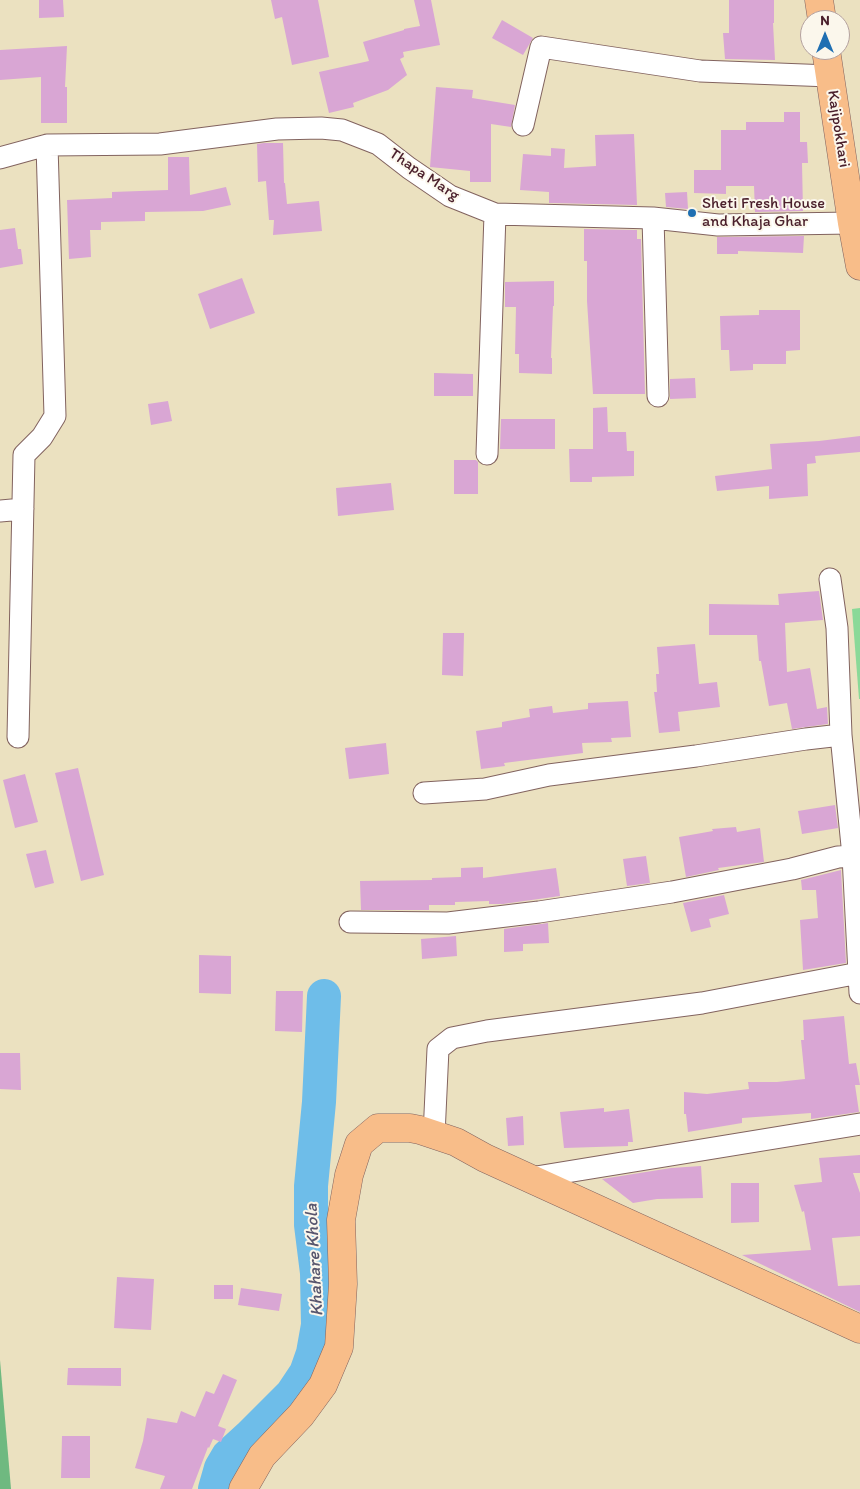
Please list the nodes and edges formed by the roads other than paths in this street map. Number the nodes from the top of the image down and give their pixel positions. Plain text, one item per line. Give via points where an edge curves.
1 (828, 63) edge
2 (523, 125) dead end
3 (47, 145) junction
4 (0, 158) edge
5 (495, 214) junction
6 (653, 218) junction
7 (852, 223) junction
8 (860, 266) edge
9 (658, 396) dead end
10 (487, 454) dead end
11 (22, 509) junction
12 (0, 511) edge
13 (830, 579) dead end
14 (847, 722) edge
15 (18, 737) dead end
16 (424, 792) dead end
17 (853, 856) junction
18 (350, 922) dead end
19 (859, 983) edge
20 (860, 1124) edge
21 (434, 1134) junction
22 (530, 1178) junction
23 (860, 1329) edge
24 (244, 1489) edge

1 - 2 street via 700,71 540,47
1 - 7 main road, Kajipokhari
3 - 4 street, Thapa Marg
3 - 5 street, Thapa Marg via 160,144 277,129 342,130 378,144 450,196
3 - 11 street via 56,416 24,455
5 - 6 street, Thapa Marg
5 - 10 street
6 - 7 street, Thapa Marg via 718,225
6 - 9 street
7 - 8 main road, Kajipokhari
11 - 12 street
11 - 15 street
13 - 14 street
14 - 16 street via 806,739 549,775 485,789
14 - 17 street
17 - 18 street via 672,892 539,912 448,923
17 - 19 street
19 - 21 street via 487,1030 452,1038 438,1049
20 - 22 street
21 - 22 main road
21 - 24 main road via 410,1128 378,1128 359,1144 348,1174 341,1220 343,1284 339,1347 323,1385 301,1415 262,1456
22 - 23 main road

